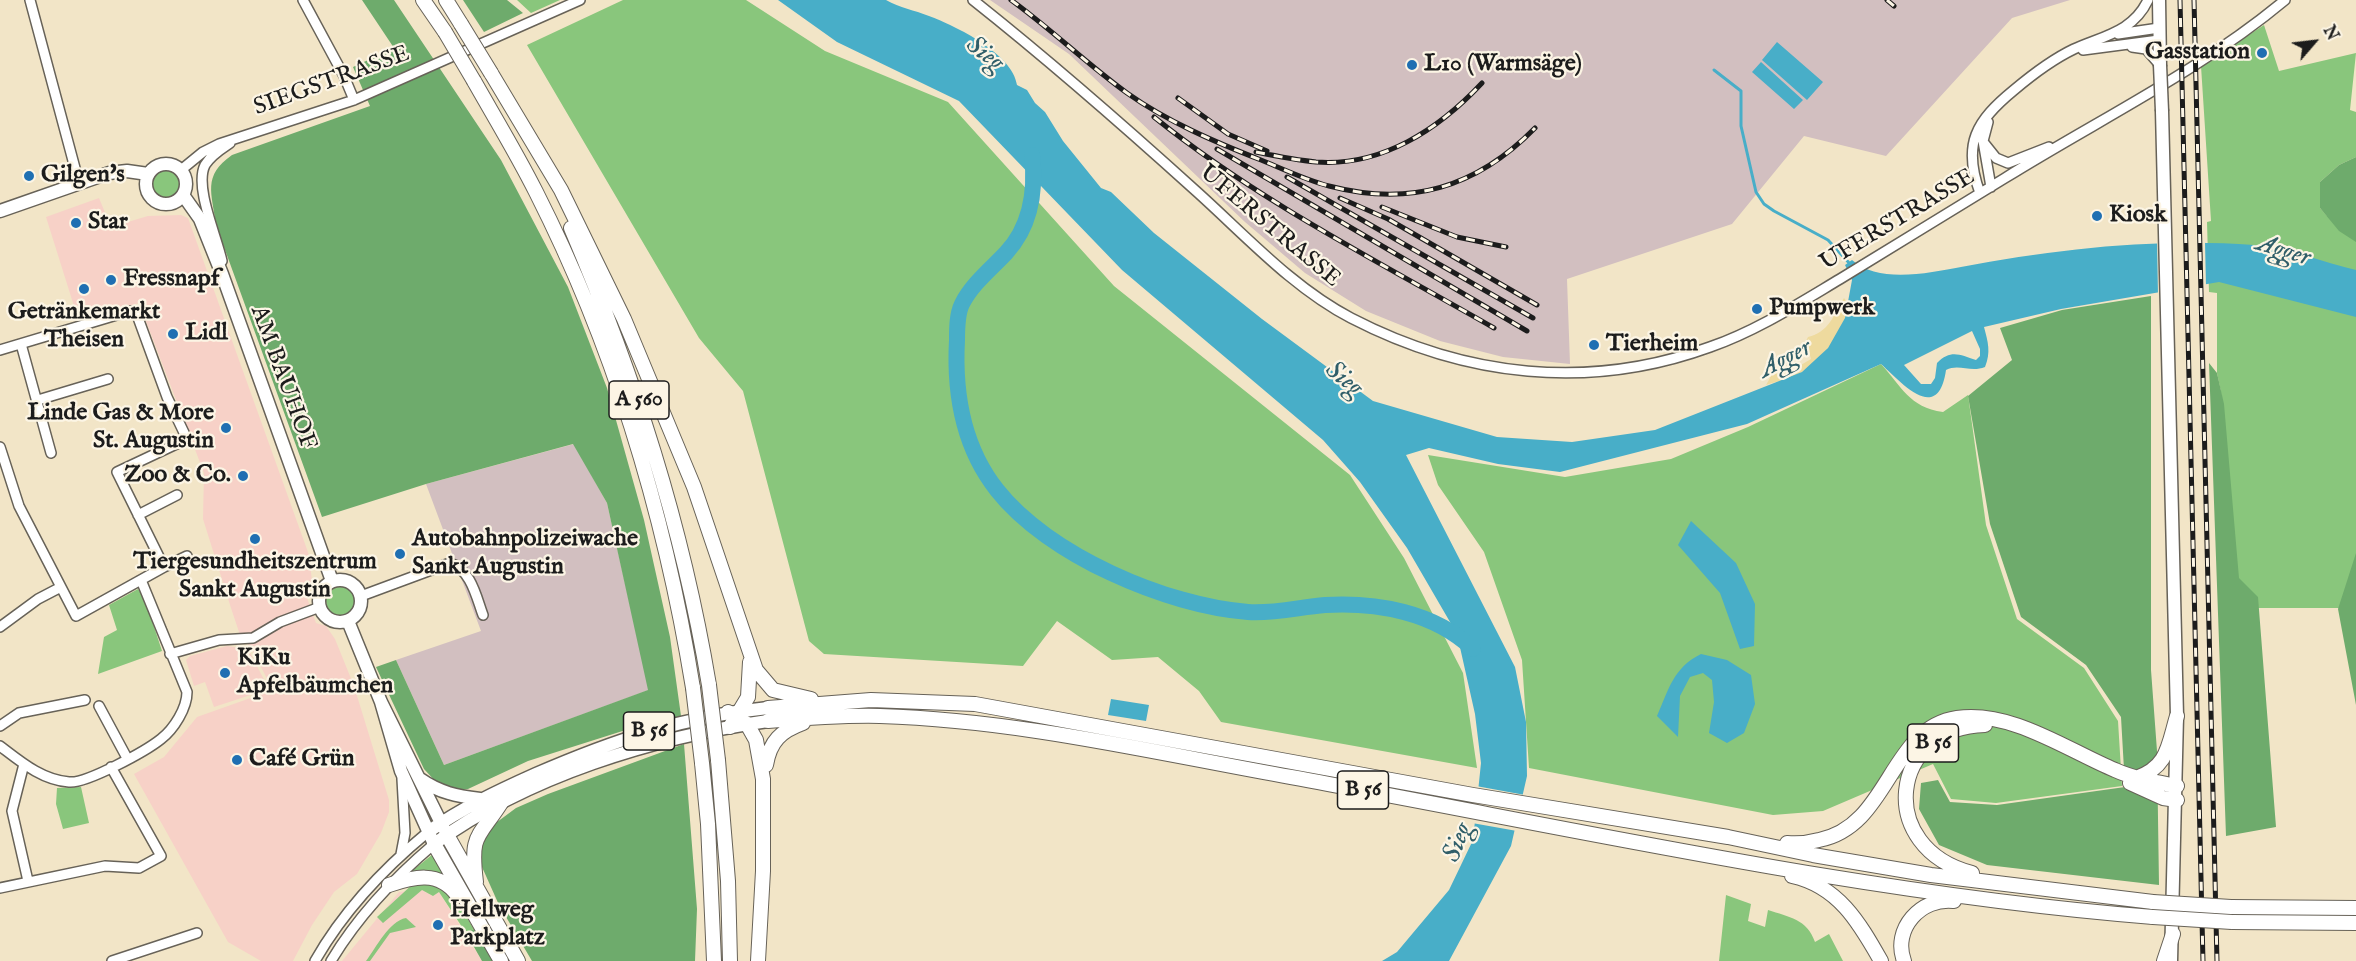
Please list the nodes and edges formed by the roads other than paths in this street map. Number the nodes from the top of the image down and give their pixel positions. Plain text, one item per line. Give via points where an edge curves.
1 (30, 0) edge
2 (303, 0) edge
3 (423, 0) edge
4 (446, 0) edge
5 (580, 0) edge
6 (973, 0) edge
7 (2148, 0) edge
8 (2158, 0) edge
9 (2285, 0) edge
10 (2159, 34) junction
11 (2104, 37) junction
12 (2091, 49) junction
13 (2066, 53) junction
14 (2159, 60) junction
15 (2012, 92) junction
16 (354, 100) junction
17 (525, 130) junction
18 (237, 139) junction
19 (1983, 141) junction
20 (2057, 147) junction
21 (181, 170) junction
22 (148, 174) junction
23 (79, 183) junction
24 (1991, 187) junction
25 (1980, 193) junction
26 (183, 195) junction
27 (0, 211) edge
28 (222, 274) junction
29 (21, 344) junction
30 (0, 350) edge
31 (108, 379) dead end
32 (38, 400) junction
33 (0, 447) edge
34 (51, 453) dead end
35 (177, 495) dead end
36 (138, 515) junction
37 (187, 556) dead end
38 (164, 567) junction
39 (141, 580) junction
40 (332, 580) junction
41 (61, 586) junction
42 (361, 596) junction
43 (320, 608) junction
44 (483, 615) dead end
45 (348, 621) junction
46 (0, 627) edge
47 (170, 654) junction
48 (750, 657) junction
49 (85, 700) dead end
50 (828, 701) junction
51 (381, 702) junction
52 (99, 706) dead end
53 (768, 715) junction
54 (2177, 716) junction
55 (819, 717) junction
56 (737, 718) junction
57 (0, 726) edge
58 (0, 746) edge
59 (127, 758) junction
60 (24, 764) junction
61 (111, 767) junction
62 (401, 771) junction
63 (419, 778) junction
64 (2136, 778) junction
65 (763, 779) junction
66 (2177, 793) junction
67 (480, 799) junction
68 (501, 802) junction
69 (444, 829) junction
70 (1728, 837) junction
71 (431, 838) junction
72 (401, 854) junction
73 (1732, 859) junction
74 (28, 881) junction
75 (389, 885) junction
76 (2018, 886) junction
77 (0, 888) edge
78 (477, 890) junction
79 (2005, 901) junction
80 (712, 906) junction
81 (2356, 908) edge
82 (2356, 923) edge
83 (480, 926) junction
84 (197, 933) dead end
85 (2173, 934) junction
86 (112, 961) edge
87 (315, 961) edge
88 (331, 961) edge
89 (501, 961) edge
90 (518, 961) edge
91 (704, 961) edge
92 (714, 961) edge
93 (730, 961) edge
94 (758, 961) edge
95 (1881, 961) edge
96 (1904, 961) edge
97 (2164, 961) edge
98 (2171, 961) edge

1 - 23 street
2 - 16 street
3 - 80 highway, A 560, bridge via 536,190 615,376 654,498 693,688
4 - 17 highway, A 560, bridge
5 - 16 street, SIEGSTRASSE
6 - 25 street, UFERSTRASSE via 1097,102 1297,283 1348,317 1423,351 1516,370 1584,373 1618,369 1668,360 1722,343 1836,281
7 - 11 street via 2128,26
8 - 10 main road
9 - 20 street, UFERSTRASSE via 2256,24
10 - 11 street via 2143,28
10 - 12 street
10 - 14 main road
11 - 13 street
12 - 13 street
12 - 14 street via 2140,47
13 - 15 street via 2029,76
14 - 54 main road, bridge
15 - 19 street via 1987,123
15 - 25 street via 1987,114 1975,137 1973,172
16 - 18 street, SIEGSTRASSE
17 - 48 highway via 581,228 643,361 710,530
17 - 93 highway, A 560, bridge via 611,322 672,506 709,685 728,881
18 - 21 street, SIEGSTRASSE via 203,152
18 - 28 street via 209,159 202,174
19 - 20 street via 1996,158 2008,163
19 - 24 street
20 - 24 street, UFERSTRASSE
21 - 22 main road via 164,163
21 - 26 main road via 186,182
22 - 23 main road via 127,171
22 - 26 main road via 146,186 155,201 173,203
23 - 27 main road
24 - 25 street, UFERSTRASSE
26 - 28 main road, AM BAUHOF via 200,219
28 - 40 main road, AM BAUHOF
29 - 30 street
29 - 32 street
29 - 36 street via 130,311 137,315 166,397 187,439 117,472
31 - 32 street
32 - 34 street
33 - 41 street via 19,506
35 - 36 street
36 - 38 street
37 - 38 street
38 - 39 street
39 - 41 street via 76,616
39 - 47 street
40 - 42 main road via 347,580 359,589
40 - 43 main road via 320,595
41 - 46 street
42 - 44 street via 450,563 462,567
42 - 45 main road via 358,613
43 - 45 main road via 328,618
43 - 47 street via 280,622 253,638 219,640
45 - 51 main road
47 - 59 street via 187,692 184,709 162,739
48 - 50 highway via 772,690
48 - 56 highway via 751,688
49 - 57 street via 19,713
50 - 53 highway, B 56
50 - 70 highway, B 56 via 918,700 975,705
51 - 62 main road
51 - 63 main road
52 - 59 street
53 - 55 highway, B 56
53 - 56 main road, B 56
54 - 64 highway via 2161,763
54 - 66 main road
55 - 65 highway via 791,727 772,742
55 - 73 highway, B 56 via 876,716 974,723 1176,756
56 - 65 highway via 756,740
56 - 67 main road, B 56 via 680,721 618,740
56 - 68 main road, B 56 via 589,766
58 - 60 street
59 - 61 street
60 - 61 street via 47,778 71,783 85,781
60 - 74 street via 12,811
61 - 74 street via 161,856 139,868 105,866
62 - 71 main road
62 - 72 street via 405,833
63 - 67 main road via 452,796
63 - 69 main road
64 - 66 highway
64 - 70 highway via 1997,719 1955,718 1933,726 1916,740 1861,820 1833,837 1798,844
65 - 94 highway
66 - 76 highway, B 56 via 2163,798 2002,728 1972,725 1935,740 1920,756 1907,781 1907,819 1919,842 1932,856 1955,869
66 - 85 main road
67 - 69 main road, B 56
68 - 69 main road, B 56
68 - 78 highway via 476,840
69 - 71 main road, B 56
69 - 78 highway
70 - 76 highway, B 56 via 1931,875
71 - 72 street
71 - 75 street
71 - 83 highway
72 - 87 street via 356,901
73 - 79 highway, B 56
73 - 95 highway via 1756,869 1804,879 1827,890 1857,919
74 - 77 street
75 - 83 highway via 413,877 436,879 454,891
75 - 88 street
76 - 81 highway, B 56, bridge via 2153,902
78 - 90 highway
79 - 82 highway, B 56, bridge via 2080,911 2232,922
79 - 96 highway via 1982,905 1936,902 1923,908 1905,928 1901,941
80 - 91 highway
80 - 92 highway, A 560
83 - 89 highway
84 - 86 street
85 - 97 highway
85 - 98 main road

